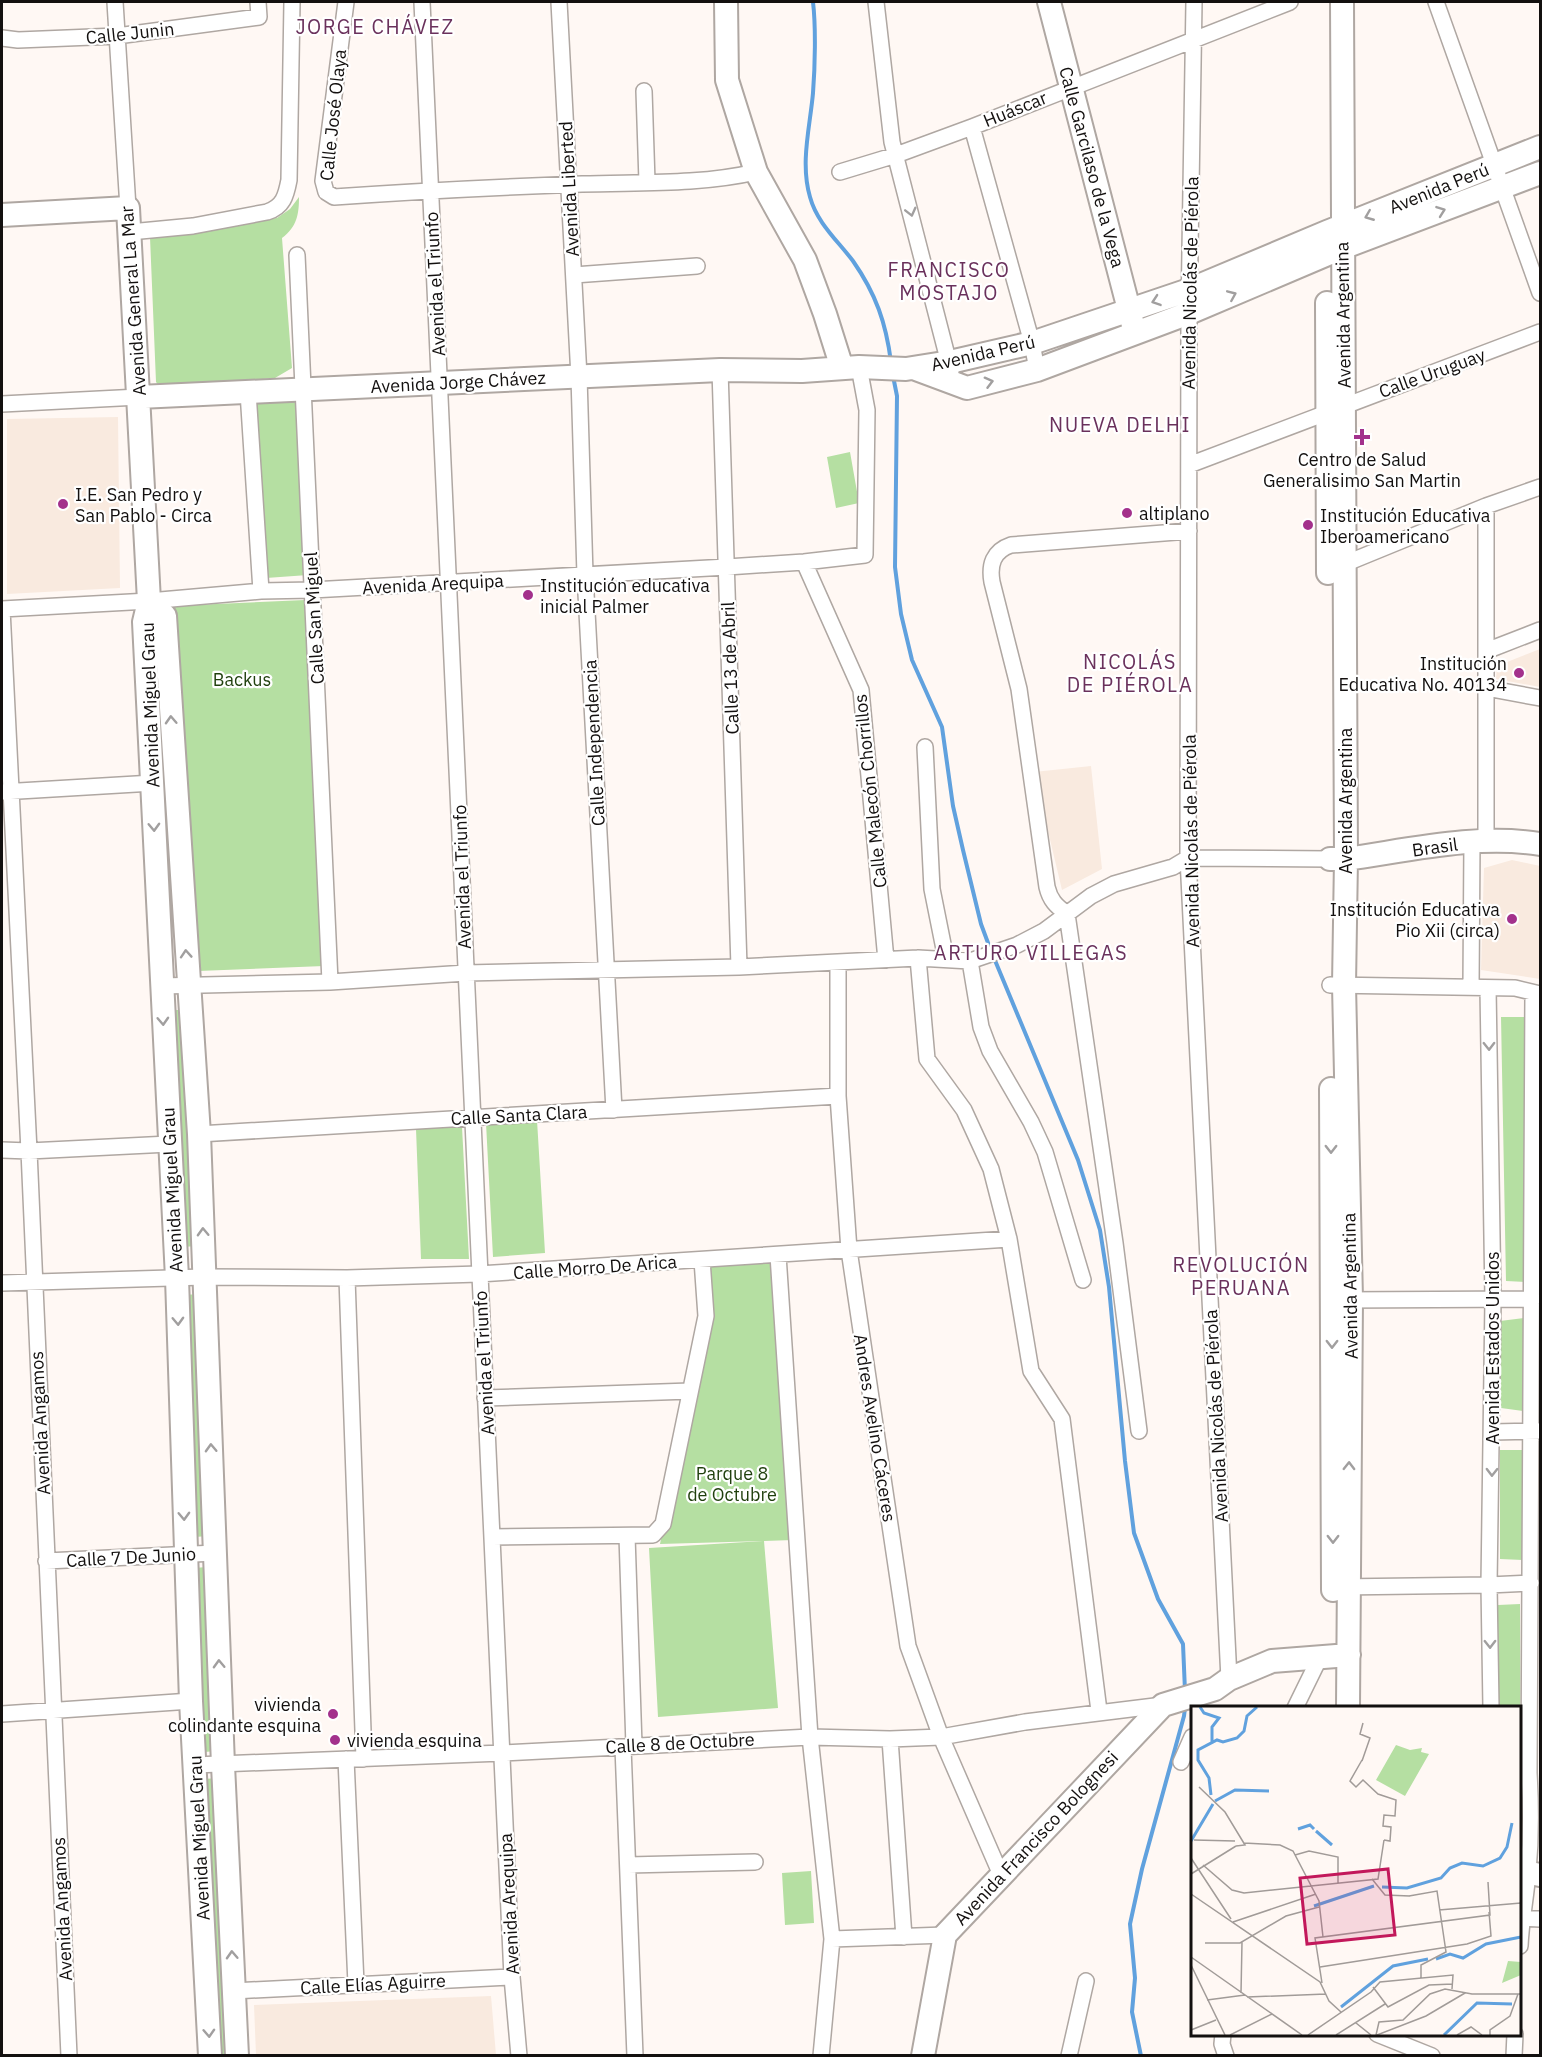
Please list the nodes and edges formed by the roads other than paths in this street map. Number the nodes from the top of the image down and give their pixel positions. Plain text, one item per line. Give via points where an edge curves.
1 (114, 2) edge
2 (258, 2) edge
3 (292, 2) edge
4 (346, 2) edge
5 (422, 2) edge
6 (559, 2) edge
7 (726, 2) edge
8 (876, 2) edge
9 (1049, 2) edge
10 (1194, 2) edge
11 (1290, 2) edge
12 (1328, 2) edge
13 (1342, 2) edge
14 (1436, 2) edge
15 (117, 36) junction
16 (2, 38) edge
17 (1195, 38) junction
18 (1071, 87) junction
19 (644, 91) dead end
20 (972, 127) junction
21 (1540, 147) edge
22 (896, 155) junction
23 (1495, 165) junction
24 (756, 172) junction
25 (840, 172) dead end
26 (1540, 173) edge
27 (647, 182) junction
28 (568, 185) junction
29 (1503, 188) junction
30 (431, 190) junction
31 (128, 208) junction
32 (2, 215) edge
33 (130, 232) junction
34 (1335, 240) junction
35 (297, 255) dead end
36 (697, 266) dead end
37 (574, 275) junction
38 (1189, 290) junction
39 (1540, 293) edge
40 (1129, 310) junction
41 (1189, 313) junction
42 (1540, 332) edge
43 (1134, 333) junction
44 (1032, 343) junction
45 (857, 368) junction
46 (910, 369) joint
47 (720, 370) junction
48 (1037, 370) junction
49 (951, 373) junction
50 (579, 377) junction
51 (440, 383) junction
52 (303, 389) junction
53 (248, 392) junction
54 (139, 397) junction
55 (2, 404) edge
56 (1336, 408) junction
57 (1189, 465) junction
58 (1540, 487) edge
59 (1486, 506) junction
60 (1189, 531) junction
61 (804, 562) junction
62 (727, 567) junction
63 (1336, 567) junction
64 (585, 575) junction
65 (449, 583) junction
66 (312, 590) junction
67 (261, 591) junction
68 (150, 601) junction
69 (2, 609) edge
70 (1540, 630) edge
71 (1486, 651) junction
72 (1486, 688) junction
73 (1540, 698) edge
74 (925, 747) dead end
75 (153, 783) junction
76 (6, 791) edge
77 (1479, 841) junction
78 (1540, 844) edge
79 (1188, 858) junction
80 (1338, 859) junction
81 (1067, 914) junction
82 (918, 958) junction
83 (946, 959) junction
84 (974, 959) junction
85 (886, 960) junction
86 (838, 962) junction
87 (739, 967) junction
88 (606, 970) junction
89 (466, 973) junction
90 (330, 982) junction
91 (188, 984) junction
92 (1337, 985) junction
93 (161, 986) junction
94 (1471, 987) junction
95 (1488, 988) junction
96 (1537, 994) edge
97 (838, 1096) junction
98 (614, 1110) junction
99 (472, 1118) junction
100 (199, 1134) junction
101 (169, 1144) junction
102 (2, 1150) edge
103 (29, 1151) junction
104 (1009, 1239) junction
105 (849, 1250) junction
106 (778, 1255) junction
107 (702, 1260) junction
108 (479, 1274) junction
109 (204, 1276) junction
110 (177, 1278) junction
111 (347, 1278) junction
112 (1083, 1280) dead end
113 (34, 1281) junction
114 (2, 1283) edge
115 (1493, 1299) junction
116 (1533, 1299) junction
117 (1341, 1300) junction
118 (690, 1391) junction
119 (485, 1398) junction
120 (1138, 1431) dead end
121 (1536, 1431) edge
122 (1493, 1432) junction
123 (627, 1536) junction
124 (492, 1537) junction
125 (215, 1553) junction
126 (186, 1555) junction
127 (46, 1561) junction
128 (1531, 1583) junction
129 (1490, 1585) junction
130 (1341, 1587) junction
131 (1334, 1656) junction
132 (1212, 1692) edge
133 (191, 1701) junction
134 (1164, 1705) junction
135 (1296, 1706) edge
136 (1334, 1706) edge
137 (1348, 1706) edge
138 (1491, 1706) edge
139 (53, 1711) junction
140 (1099, 1711) junction
141 (2, 1714) edge
142 (810, 1737) junction
143 (941, 1737) junction
144 (890, 1739) junction
145 (1191, 1739) edge
146 (628, 1746) junction
147 (502, 1753) junction
148 (364, 1759) junction
149 (346, 1760) junction
150 (1181, 1762) dead end
151 (195, 1765) junction
152 (223, 1765) junction
153 (1535, 1775) edge
154 (1536, 1799) edge
155 (755, 1862) dead end
156 (628, 1865) junction
157 (1529, 1873) edge
158 (1001, 1875) junction
159 (1521, 1913) edge
160 (1521, 1918) edge
161 (1540, 1919) edge
162 (945, 1935) junction
163 (904, 1936) junction
164 (832, 1939) junction
165 (512, 1977) junction
166 (1086, 1981) dead end
167 (356, 1984) junction
168 (233, 1991) junction
169 (1223, 2036) edge
170 (1382, 2036) edge
171 (1515, 2036) edge
172 (69, 2055) edge
173 (210, 2055) edge
174 (237, 2055) edge
175 (519, 2055) edge
176 (636, 2055) edge
177 (821, 2055) edge
178 (922, 2055) edge
179 (1069, 2055) edge
180 (1226, 2055) edge
181 (1432, 2055) edge
182 (1514, 2055) edge

1 - 15 street, Avenida General La Mar
2 - 15 street, Calle Junin via 259,17
3 - 33 street via 289,180 287,194 277,209 193,226
4 - 30 street, Calle José Olaya via 323,181 326,192 334,197
5 - 30 street, Avenida el Triunfo
6 - 28 street, Avenida Liberted
7 - 24 street via 727,80
8 - 22 street
9 - 18 street, Calle Garcilaso de la Vega
10 - 17 street, Avenida Nicolás de Piérola
11 - 17 street, Huáscar
12 - 34 street, Avenida Argentina
13 - 34 street, Avenida Argentina
14 - 23 street
15 - 16 street, Calle Junin
15 - 31 street, Avenida General La Mar
17 - 18 street, Huáscar
17 - 38 street, Avenida Nicolás de Piérola
18 - 20 street, Huáscar
18 - 40 street, Calle Garcilaso de la Vega
19 - 27 street
20 - 22 street, Huáscar
20 - 44 street
21 - 23 street, Avenida Perú
22 - 25 street, Huáscar
22 -> 49 street
23 - 29 street
23 -> 34 street, Avenida Perú
24 - 27 street via 727,178
24 - 45 street via 805,260 825,314
26 - 29 street, Avenida Perú
27 - 28 street
28 - 30 street
28 - 37 street, Avenida Liberted
34 -> 29 street, Avenida Perú
29 - 39 street
30 - 51 street, Avenida el Triunfo
31 - 32 street
31 - 33 street, Avenida General La Mar
33 - 54 street, Avenida General La Mar
34 - 38 street, Avenida Perú
41 -> 34 street, Avenida Perú
34 - 56 street, Avenida Argentina
35 - 52 street, Calle San Miguel
36 - 37 street
37 - 50 street, Avenida Liberted
38 -> 40 street, Avenida Perú
38 - 41 street, Avenida Nicolás de Piérola
40 - 43 street, Calle Garcilaso de la Vega
40 - 44 street, Avenida Perú
41 - 43 street, Avenida Perú
41 - 57 street, Avenida Nicolás de Piérola
42 - 56 street, Calle Uruguay
43 - 48 street, Avenida Perú
44 - 48 street
44 - 49 street, Avenida Perú
45 - 46 street, Avenida Jorge Chávez
45 - 47 street, Avenida Jorge Chávez
45 - 61 street, Avenida Arequipa via 867,410 865,555
46 - 49 street, Avenida Perú
47 - 50 street, Avenida Jorge Chávez
47 - 62 street, Calle 13 de Abril
49 -> 48 street, Avenida Perú via 967,388
50 - 51 street, Avenida Jorge Chávez
50 - 64 street, Calle Independencia
51 - 52 street, Avenida Jorge Chávez
51 - 65 street, Avenida el Triunfo
52 - 53 street, Avenida Jorge Chávez
52 - 66 street, Calle San Miguel
53 - 54 street, Avenida Jorge Chávez
53 - 67 street
54 - 55 street, Avenida Jorge Chávez
54 - 68 street, Avenida General La Mar
56 - 57 street, Calle Uruguay
56 - 63 street, Avenida Argentina
57 - 60 street, Avenida Nicolás de Piérola
58 - 59 street
59 - 63 street
59 - 71 street
60 - 79 street, Avenida Nicolás de Piérola
60 - 81 street via 1011,545 993,558 991,574 1019,689 1047,887 1050,898
61 - 62 street, Avenida Arequipa
61 - 85 street, Calle Malecón Chorrillos via 861,690
62 - 64 street, Avenida Arequipa
62 - 87 street, Calle 13 de Abril
63 - 80 street, Avenida Argentina
64 - 65 street, Avenida Arequipa
64 - 88 street, Calle Independencia
65 - 66 street, Avenida Arequipa
65 - 89 street, Avenida el Triunfo
66 - 67 street, Avenida Arequipa
66 - 90 street, Calle San Miguel
67 - 68 street, Avenida Arequipa
68 - 69 street, Avenida Arequipa
68 - 75 street, Avenida Miguel Grau via 144,622
91 -> 68 street, Avenida Miguel Grau via 165,616
69 - 76 street, Avenida Angamos
70 - 71 street
71 - 72 street
72 - 73 street
72 - 77 street
74 - 83 street via 932,889
75 - 76 street
75 -> 93 street, Avenida Miguel Grau
76 - 103 street, Avenida Angamos
77 - 78 street, Brasil
77 - 80 street, Brasil
77 - 94 street
79 - 80 street
79 - 81 street via 1173,867 1114,884
79 - 132 street, Avenida Nicolás de Piérola
80 - 92 street, Avenida Argentina
81 - 84 street via 1044,931
81 - 120 street
82 - 83 street
82 - 85 street
82 - 104 street via 927,1059 964,1110 991,1169
83 - 84 street
84 - 112 street via 981,1027 1045,1152
85 - 86 street
86 - 87 street
86 - 97 street, Andres Avelino Cáceres
87 - 88 street
88 - 89 street
88 - 98 street, Calle Independencia
89 - 90 street
89 - 99 street, Avenida el Triunfo
90 - 91 street
91 - 93 street
91 - 100 street, Avenida Miguel Grau
92 - 94 street
92 - 117 street, Avenida Argentina
93 -> 101 street, Avenida Miguel Grau
94 - 95 street
95 - 96 street via 1515,988
95 -> 115 street, Avenida Estados Unidos
96 - 116 street
97 - 98 street, Calle Santa Clara
97 - 105 street, Andres Avelino Cáceres
98 - 99 street, Calle Santa Clara
99 - 100 street, Calle Santa Clara
99 - 108 street, Avenida el Triunfo
109 -> 100 street, Avenida Miguel Grau
101 - 103 street
101 - 110 street, Avenida Miguel Grau
102 - 103 street
103 - 113 street, Avenida Angamos
104 - 105 street, Calle Morro De Arica
104 - 140 street via 1031,1371 1062,1419
105 - 106 street, Calle Morro De Arica
105 - 143 street, Andres Avelino Cáceres via 908,1646
106 - 107 street, Calle Morro De Arica
106 - 142 street
107 - 108 street, Calle Morro De Arica
107 - 118 street via 706,1316
108 - 111 street, Calle Morro De Arica
108 - 119 street, Avenida el Triunfo
109 - 110 street, Calle Morro De Arica
109 - 111 street, Calle Morro De Arica
125 -> 109 street, Avenida Miguel Grau
110 - 113 street, Calle Morro De Arica
110 -> 126 street, Avenida Miguel Grau
111 - 148 street
113 - 114 street, Calle Morro De Arica
113 - 127 street, Avenida Angamos
115 - 116 street
115 - 117 street
115 - 122 street, Avenida Estados Unidos
116 - 121 street
117 - 130 street, Avenida Argentina
118 - 119 street
118 - 123 street via 663,1524 653,1535
119 - 124 street, Avenida el Triunfo
121 - 122 street
121 - 128 street
122 -> 129 street, Avenida Estados Unidos
123 - 124 street
123 - 146 street
124 - 147 street, Avenida el Triunfo
125 - 126 street, Calle 7 De Junio
152 -> 125 street, Avenida Miguel Grau
126 - 127 street, Calle 7 De Junio
126 - 133 street, Avenida Miguel Grau
127 - 139 street, Avenida Angamos
128 - 129 street
128 - 153 street
129 - 130 street
129 -> 138 street, Avenida Estados Unidos
130 - 131 street, Avenida Argentina
131 - 132 street via 1272,1661
131 - 135 street
131 - 136 street, Avenida Argentina
131 - 137 street, Avenida Argentina
132 - 134 street
133 - 139 street
133 - 151 street, Avenida Miguel Grau
134 - 140 street, Calle 8 de Octubre
134 - 158 street, Avenida Francisco Bolognesi
139 - 141 street
139 - 172 street, Avenida Angamos
140 - 143 street, Calle 8 de Octubre
142 - 144 street, Calle 8 de Octubre
142 - 146 street, Calle 8 de Octubre
142 - 164 street
143 - 144 street, Calle 8 de Octubre
143 - 158 street, Andres Avelino Cáceres
144 - 163 street
145 - 150 street
146 - 147 street, Calle 8 de Octubre
146 - 156 street
147 - 148 street, Calle 8 de Octubre
147 - 165 street, Avenida Arequipa
148 - 149 street, Calle 8 de Octubre
149 - 152 street, Calle 8 de Octubre
149 - 167 street
151 - 152 street, Calle 8 de Octubre
151 -> 173 street, Avenida Miguel Grau
168 -> 152 street, Avenida Miguel Grau
153 - 154 street
154 - 157 street
155 - 156 street
156 - 176 street
157 - 159 street
158 - 162 street, Avenida Francisco Bolognesi
160 - 161 street
162 - 163 street
162 - 178 street, Avenida Francisco Bolognesi
163 - 164 street
164 - 177 street
165 - 167 street, Calle Elías Aguirre
165 - 175 street, Avenida Arequipa
166 - 179 street
167 - 168 street, Calle Elías Aguirre
168 - 174 street, Avenida Miguel Grau
169 - 180 street
170 - 181 street
171 - 182 street

